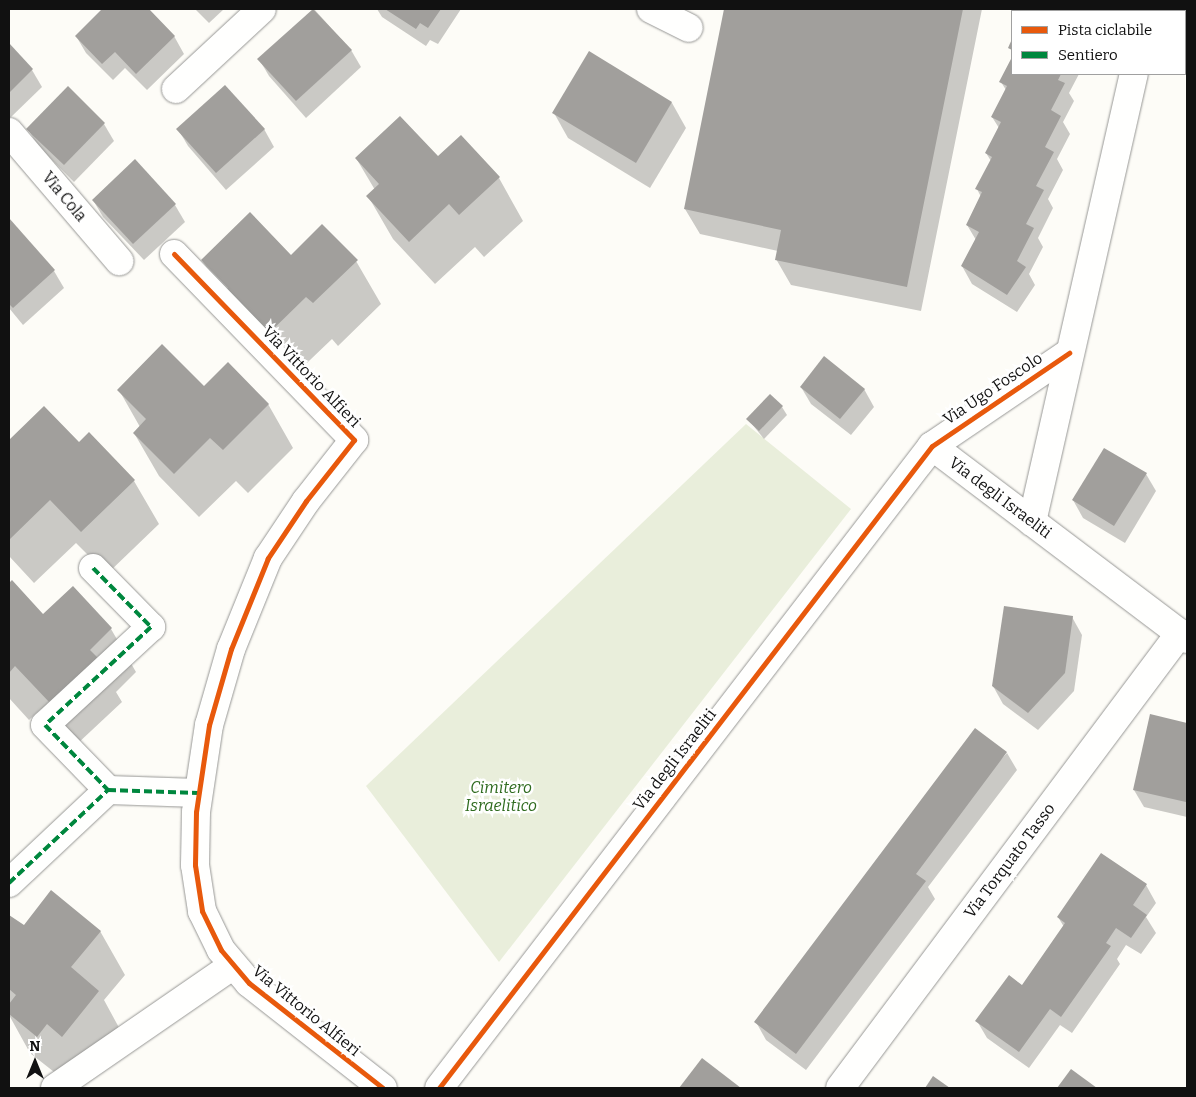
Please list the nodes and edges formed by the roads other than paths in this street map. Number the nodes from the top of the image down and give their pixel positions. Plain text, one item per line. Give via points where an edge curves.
1 (262, 9) edge
2 (651, 9) edge
3 (689, 28) dead end
4 (1134, 75) edge
5 (176, 88) dead end
6 (9, 132) edge
7 (174, 254) dead end
8 (119, 261) dead end
9 (1069, 353) junction
10 (932, 446) junction
11 (1032, 522) junction
12 (93, 568) dead end
13 (1184, 636) edge
14 (108, 790) junction
15 (198, 793) junction
16 (9, 883) edge
17 (232, 966) junction
18 (55, 1088) edge
19 (383, 1088) edge
20 (439, 1088) edge
21 (840, 1088) edge

1 - 5 street
2 - 3 street
4 - 9 street, Via Ugo Foscolo
6 - 8 street, Via Cola
7 - 15 street, Via Vittorio Alfieri via 354,440 285,530 253,588 221,682
9 - 10 street, Via Ugo Foscolo
9 - 11 street, Via Ugo Foscolo
10 - 11 street, Via degli Israeliti
10 - 20 street, Via degli Israeliti
11 - 13 street, Via degli Israeliti
12 - 14 street via 151,628 45,725
13 - 21 street, Via Torquato Tasso
14 - 15 street
14 - 16 street
15 - 17 street, Via Vittorio Alfieri via 195,865 202,911
17 - 18 street, Via Vittorio Alfieri
17 - 19 street, Via Vittorio Alfieri via 274,1005

